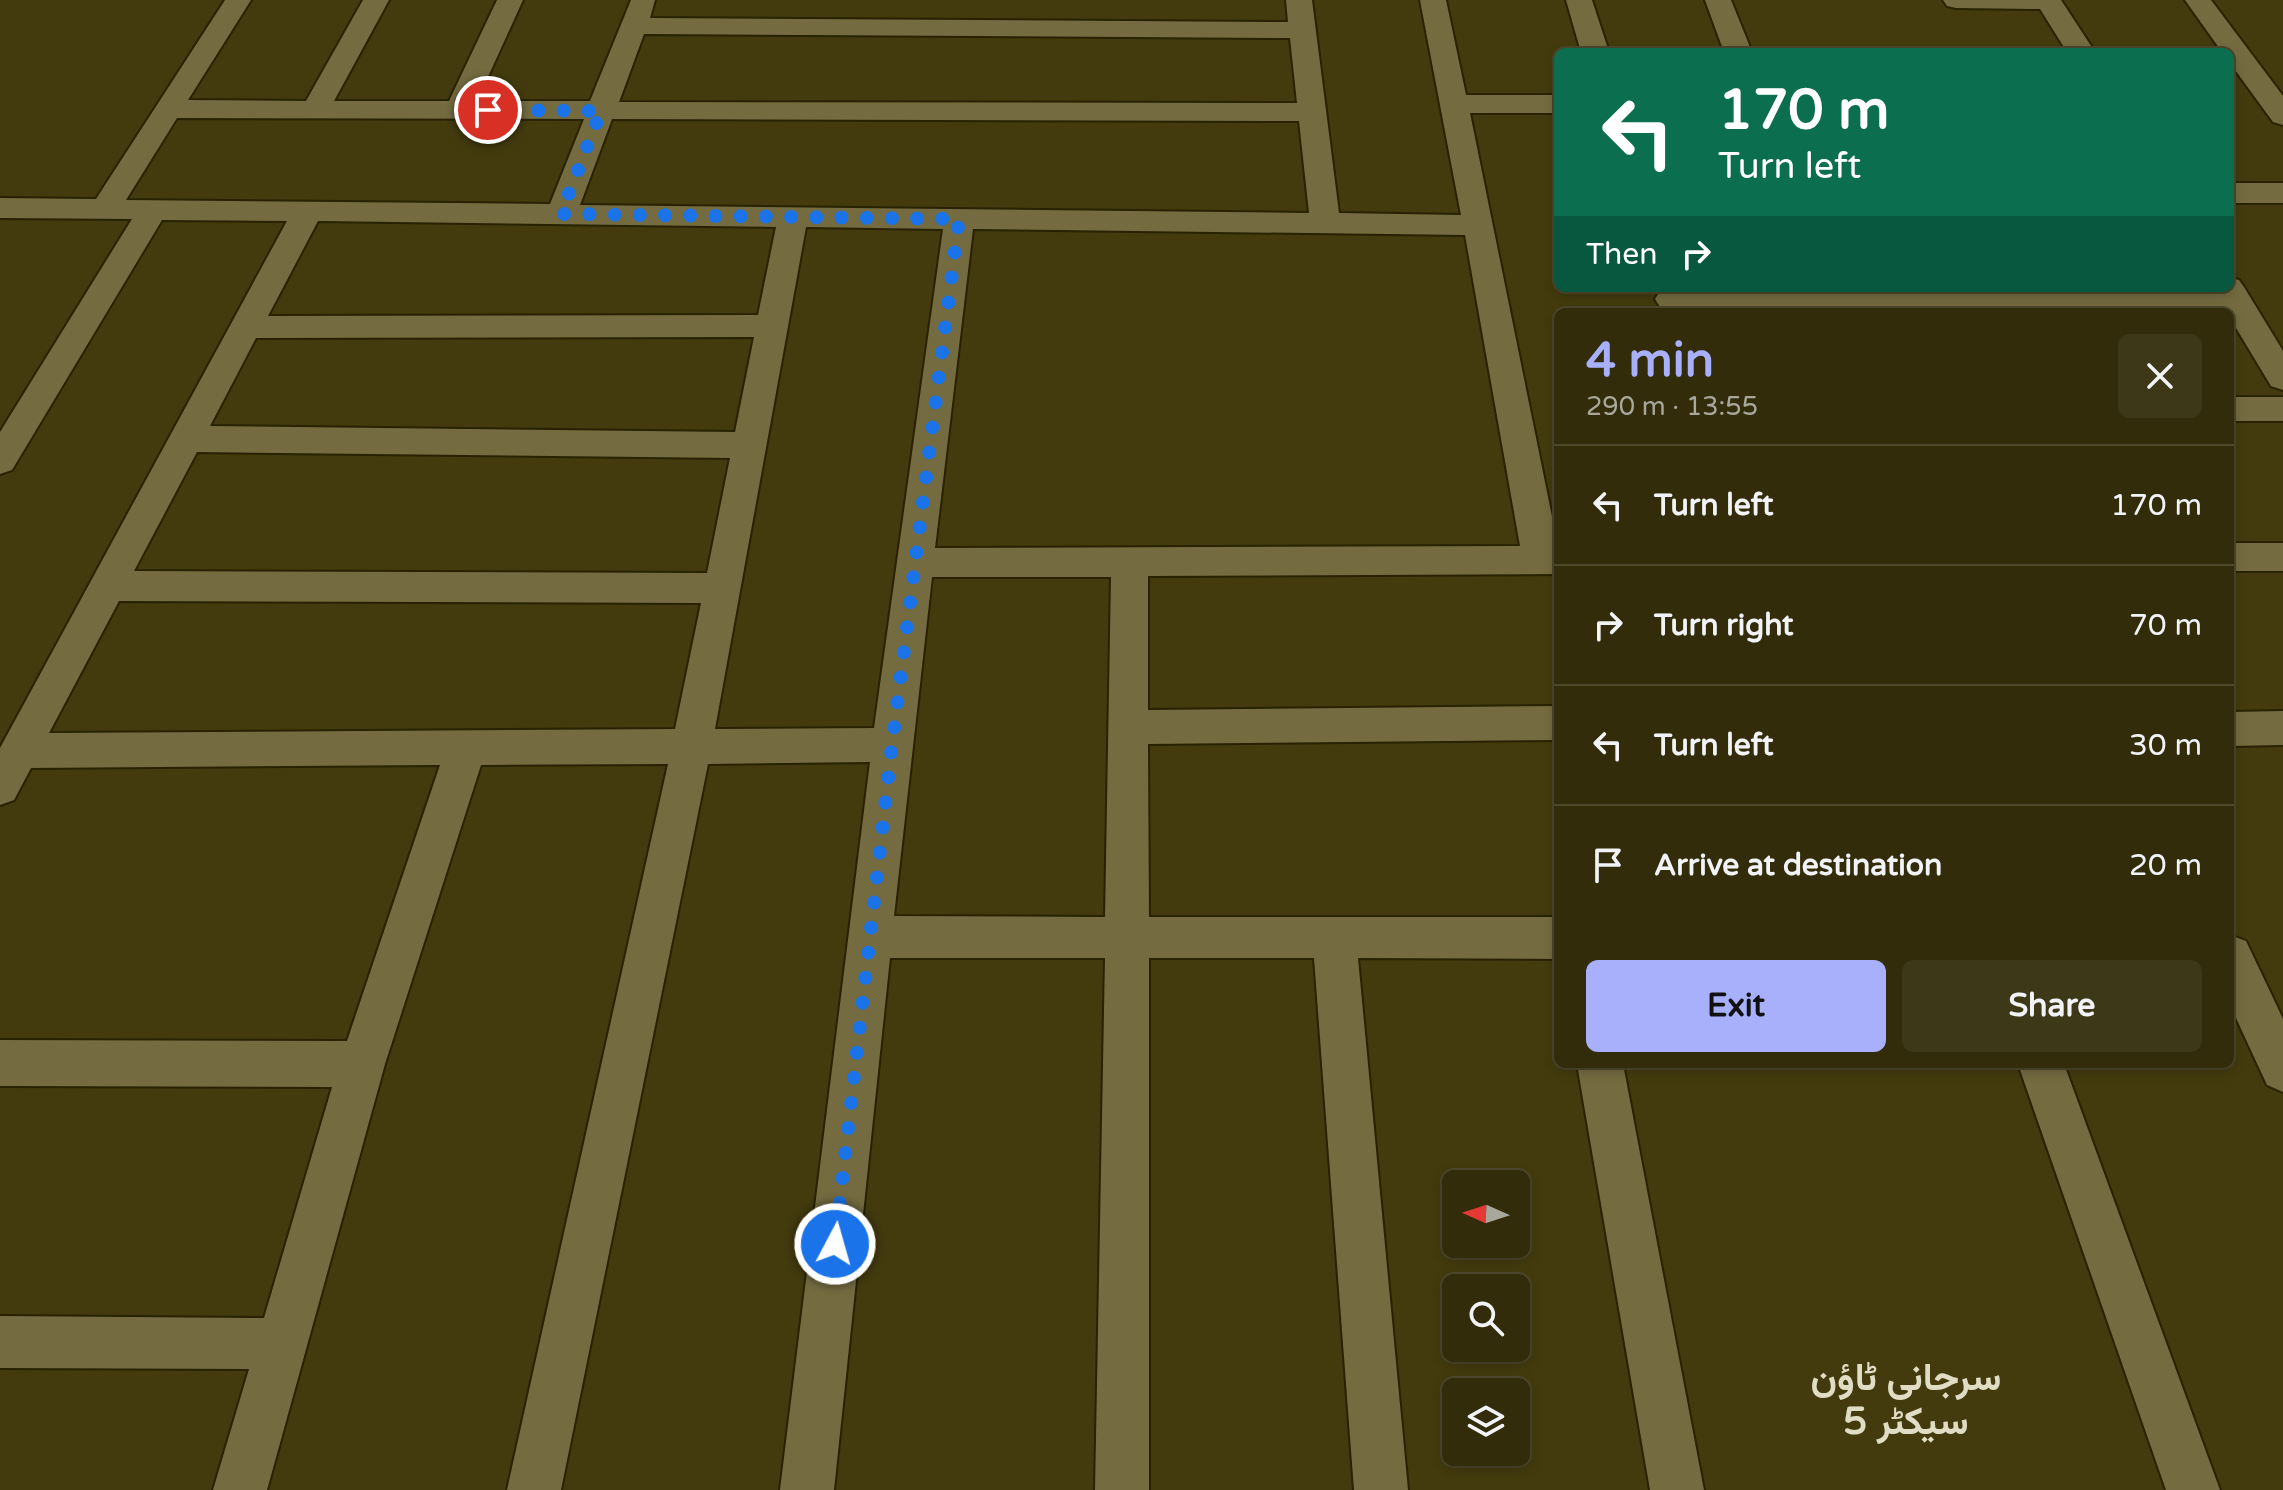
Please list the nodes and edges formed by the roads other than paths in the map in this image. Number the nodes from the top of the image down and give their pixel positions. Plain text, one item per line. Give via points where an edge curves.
1 (238, 0) edge
2 (376, 0) edge
3 (510, 0) edge
4 (891, 0) edge
5 (1038, 0) edge
6 (1170, 0) edge
7 (1299, 0) edge
8 (1433, 0) edge
9 (1579, 0) edge
10 (1718, 0) edge
11 (1956, 0) edge
12 (2049, 0) edge
13 (2198, 0) edge
14 (639, 13) edge
15 (886, 28) junction
16 (1036, 29) junction
17 (1171, 30) junction
18 (1302, 30) junction
19 (1594, 48) edge
20 (1736, 48) edge
21 (2079, 48) edge
22 (2233, 48) edge
23 (2234, 49) edge
24 (1454, 104) junction
25 (1554, 104) edge
26 (168, 109) junction
27 (459, 110) junction
28 (314, 111) junction
29 (601, 111) junction
30 (1312, 112) junction
31 (2283, 116) edge
32 (2234, 193) edge
33 (2283, 193) edge
34 (105, 209) junction
35 (153, 209) junction
36 (2, 210) edge
37 (308, 211) junction
38 (561, 214) junction
39 (793, 217) junction
40 (959, 219) junction
41 (1325, 223) junction
42 (1478, 225) junction
43 (2230, 292) edge
44 (1671, 300) edge
45 (773, 326) junction
46 (248, 327) junction
47 (2283, 378) edge
48 (2234, 409) edge
49 (2283, 409) edge
50 (189, 439) junction
51 (750, 445) junction
52 (0, 461) edge
53 (2234, 557) edge
54 (2283, 557) edge
55 (1550, 560) edge
56 (1130, 562) junction
57 (915, 563) junction
58 (109, 586) junction
59 (722, 588) junction
60 (1554, 723) edge
61 (1129, 727) junction
62 (2283, 728) edge
63 (2234, 729) edge
64 (892, 745) junction
65 (692, 746) junction
66 (466, 748) junction
67 (19, 751) junction
68 (0, 787) edge
69 (870, 937) junction
70 (1127, 937) junction
71 (1334, 938) junction
72 (1554, 938) edge
73 (2234, 965) edge
74 (0, 1063) edge
75 (362, 1064) junction
76 (1601, 1068) edge
77 (2042, 1068) edge
78 (2283, 1069) edge
79 (0, 1342) edge
80 (282, 1344) junction
81 (240, 1490) edge
82 (534, 1490) edge
83 (807, 1490) edge
84 (1122, 1490) edge
85 (1381, 1490) edge
86 (1677, 1490) edge
87 (2193, 1490) edge

1 - 26 street
2 - 28 street
3 - 27 street
4 - 15 street
5 - 16 street
6 - 17 street
7 - 18 street
8 - 24 street
9 - 19 street
10 - 20 street
11 - 12 street
12 - 21 street
13 - 22 street
14 - 15 street
14 - 29 street
15 - 16 street
16 - 17 street
17 - 18 street
18 - 30 street
23 - 31 street
24 - 25 street
24 - 42 street
26 - 28 street
26 - 34 street
27 - 28 street
27 - 29 street
29 - 30 street
29 - 38 street
30 - 41 street
32 - 33 street
34 - 35 street
34 - 36 street
35 - 37 street
35 - 52 street
37 - 38 street
37 - 46 street
38 - 39 street
39 - 40 street
39 - 45 street
40 - 41 street
40 - 57 street
41 - 42 street
42 - 55 street
43 - 44 street
43 - 47 street
45 - 46 street
45 - 51 street
46 - 50 street
48 - 49 street
50 - 51 street
50 - 58 street
51 - 59 street
53 - 54 street
55 - 56 street
56 - 57 street
56 - 61 street
57 - 64 street
58 - 59 street
58 - 67 street
59 - 65 street
60 - 61 street
61 - 70 street
62 - 63 street
64 - 65 street
64 - 69 street
65 - 66 street
65 - 82 street
66 - 67 street
66 - 75 street
67 - 68 street
69 - 70 street
69 - 83 street
70 - 71 street
70 - 84 street
71 - 72 street
71 - 85 street
73 - 78 street
74 - 75 street
75 - 80 street
76 - 86 street
77 - 87 street
79 - 80 street
80 - 81 street

